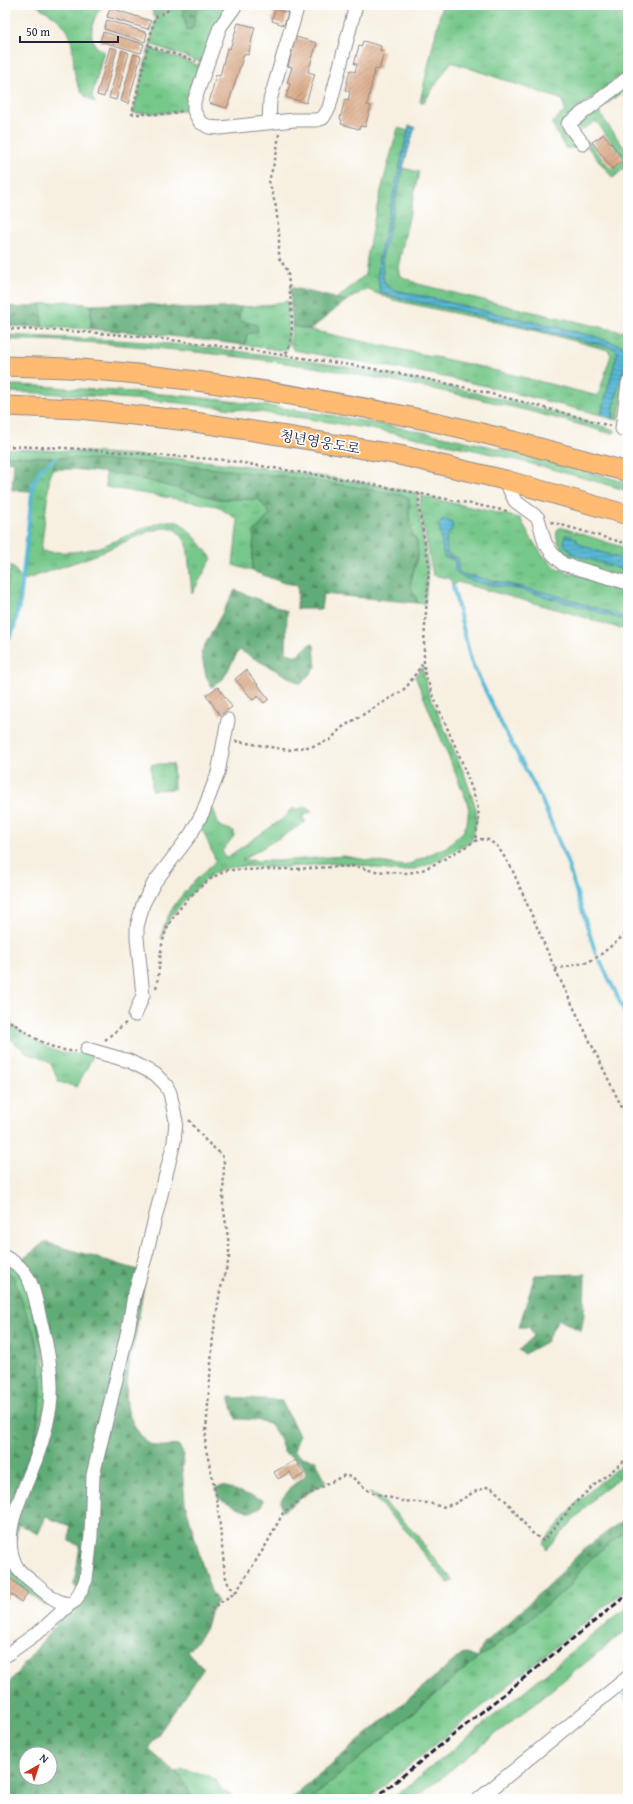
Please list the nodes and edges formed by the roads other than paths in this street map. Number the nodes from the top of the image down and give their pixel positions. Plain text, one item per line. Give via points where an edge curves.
1 (236, 5) edge
2 (298, 5) edge
3 (356, 5) edge
4 (628, 78) edge
5 (274, 122) junction
6 (583, 144) dead end
7 (5, 366) edge
8 (628, 383) edge
9 (5, 406) edge
10 (622, 429) road end
11 (628, 472) edge
12 (505, 480) junction
13 (628, 514) edge
14 (628, 583) edge
15 (228, 720) dead end
16 (135, 1015) road end
17 (87, 1049) road end
18 (5, 1257) edge
19 (70, 1604) junction
20 (5, 1656) edge
21 (628, 1677) edge
22 (479, 1799) edge

1 - 5 street via 220,27 194,102 194,111 200,122 210,127 238,127
2 - 5 street via 270,100
3 - 5 street via 326,114 320,120
4 - 6 street via 568,124
7 - 11 highway via 81,369 193,381 314,400 406,416 514,441
8 - 10 street
9 - 12 highway, 청년영웅도로 via 79,409 188,421 399,455
12 - 13 highway, 청년영웅도로
12 - 14 street via 515,501 538,518 545,544 564,564
15 - 16 street via 218,773 204,812 191,834 154,883 143,904 137,927 143,995
17 - 19 street via 129,1061 155,1074 170,1093 176,1122 174,1142 134,1296 93,1476 92,1536 86,1580 76,1600
18 - 19 street via 27,1274 33,1287 50,1359 51,1385 50,1405 42,1443 11,1522 11,1545 18,1569 50,1596 63,1604
19 - 20 street via 44,1628
21 - 22 street

